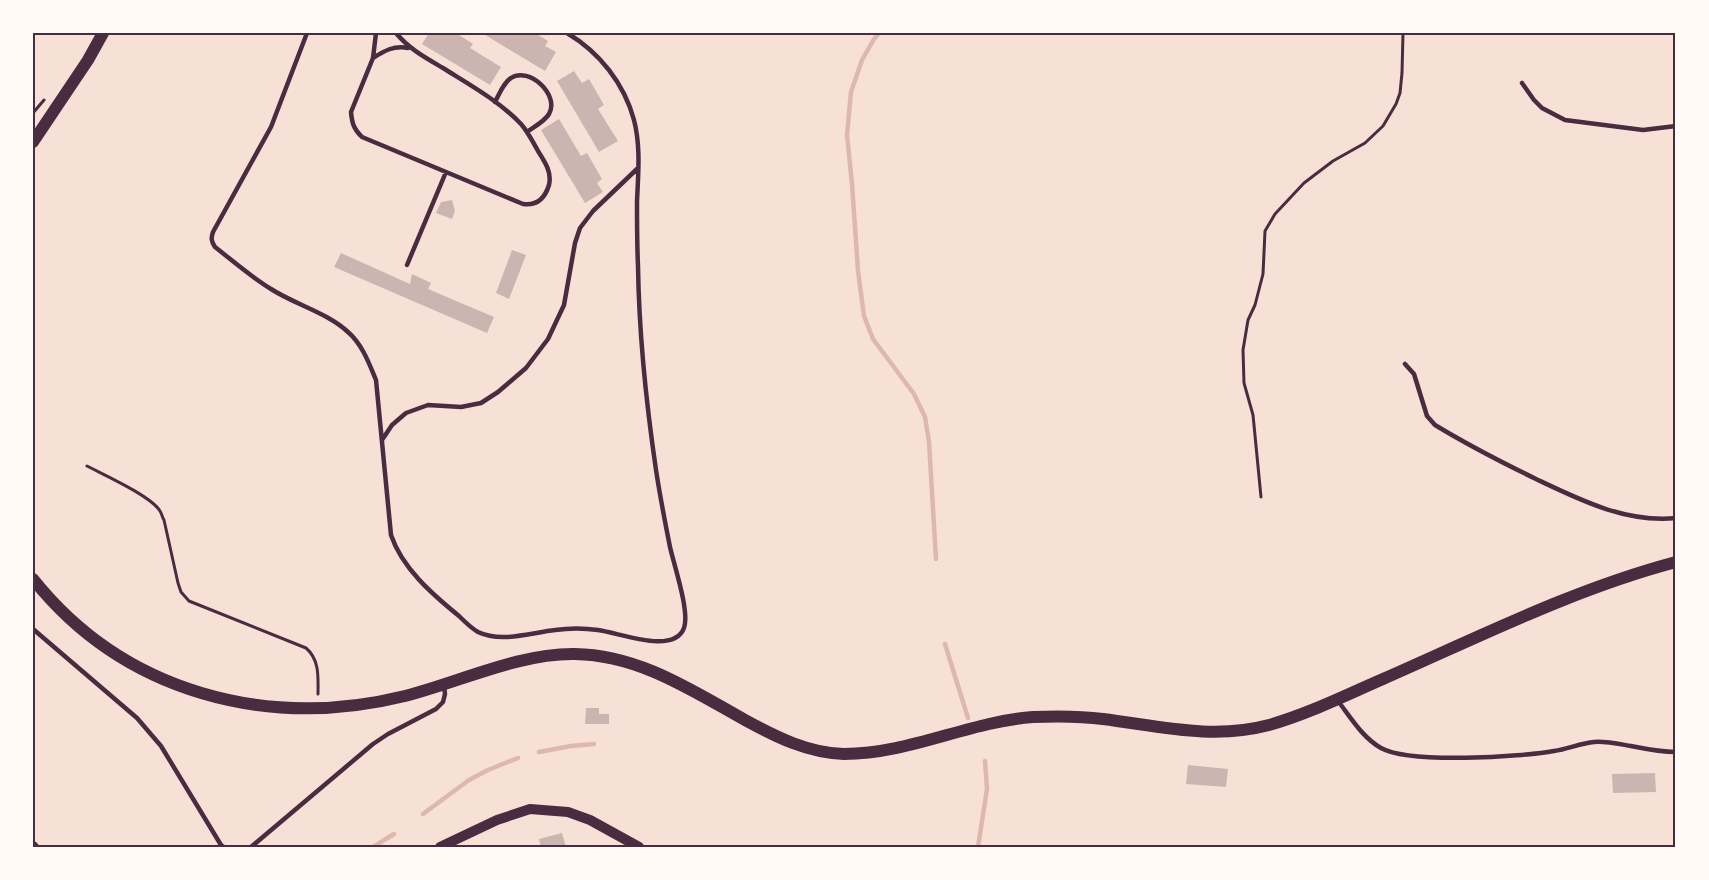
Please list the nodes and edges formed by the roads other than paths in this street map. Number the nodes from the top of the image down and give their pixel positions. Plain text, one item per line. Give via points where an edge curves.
1 (103, 33) edge
2 (307, 33) edge
3 (376, 33) edge
4 (396, 33) edge
5 (567, 33) edge
6 (410, 48) junction
7 (372, 58) junction
8 (1522, 84) dead end
9 (495, 102) junction
10 (1676, 126) edge
11 (527, 132) junction
12 (33, 142) edge
13 (638, 168) junction
14 (446, 172) junction
15 (407, 265) dead end
16 (1405, 364) dead end
17 (382, 440) junction
18 (1676, 518) edge
19 (1676, 562) edge
20 (33, 579) edge
21 (33, 629) edge
22 (444, 686) junction
23 (1337, 699) junction
24 (1676, 752) edge
25 (224, 847) edge
26 (251, 847) edge
27 (440, 847) edge
28 (639, 847) edge

1 - 12 main road
2 - 17 lane via 271,128 213,231 212,242 272,290 348,331 369,360
3 - 7 lane
4 - 6 lane
5 - 13 lane via 598,57 620,86 634,119
6 - 7 lane via 390,48
6 - 9 lane
7 - 14 lane via 353,105 355,130 362,137
8 - 10 lane via 1542,108 1565,120 1642,130
9 - 11 lane
9 - 11 lane via 507,81 516,76 530,77 544,87 550,113
11 - 14 lane via 549,171 550,180 539,202 523,204
13 - 17 lane via 580,228 564,305 548,339 526,368 481,403 461,407 428,405 406,413
13 - 17 lane via 642,352 658,482 685,609 686,621 677,638 653,641 577,629 510,637 477,631 439,600 395,546
14 - 15 lane
16 - 18 lane via 1414,374 1430,420 1480,452 1609,510 1633,516
19 - 23 main road via 1543,607
20 - 22 main road via 93,638 117,655 197,692 255,705 319,709 366,704
21 - 25 lane via 151,732
22 - 23 main road via 513,663 545,657 571,654 617,658 675,681 784,740 814,750 846,754 894,748 1034,717 1101,718 1194,732 1225,732 1268,725
22 - 26 lane via 443,702 436,708 373,744
23 - 24 lane via 1364,734 1382,749 1395,753 1500,757 1604,742
27 - 28 street via 530,809 568,812

